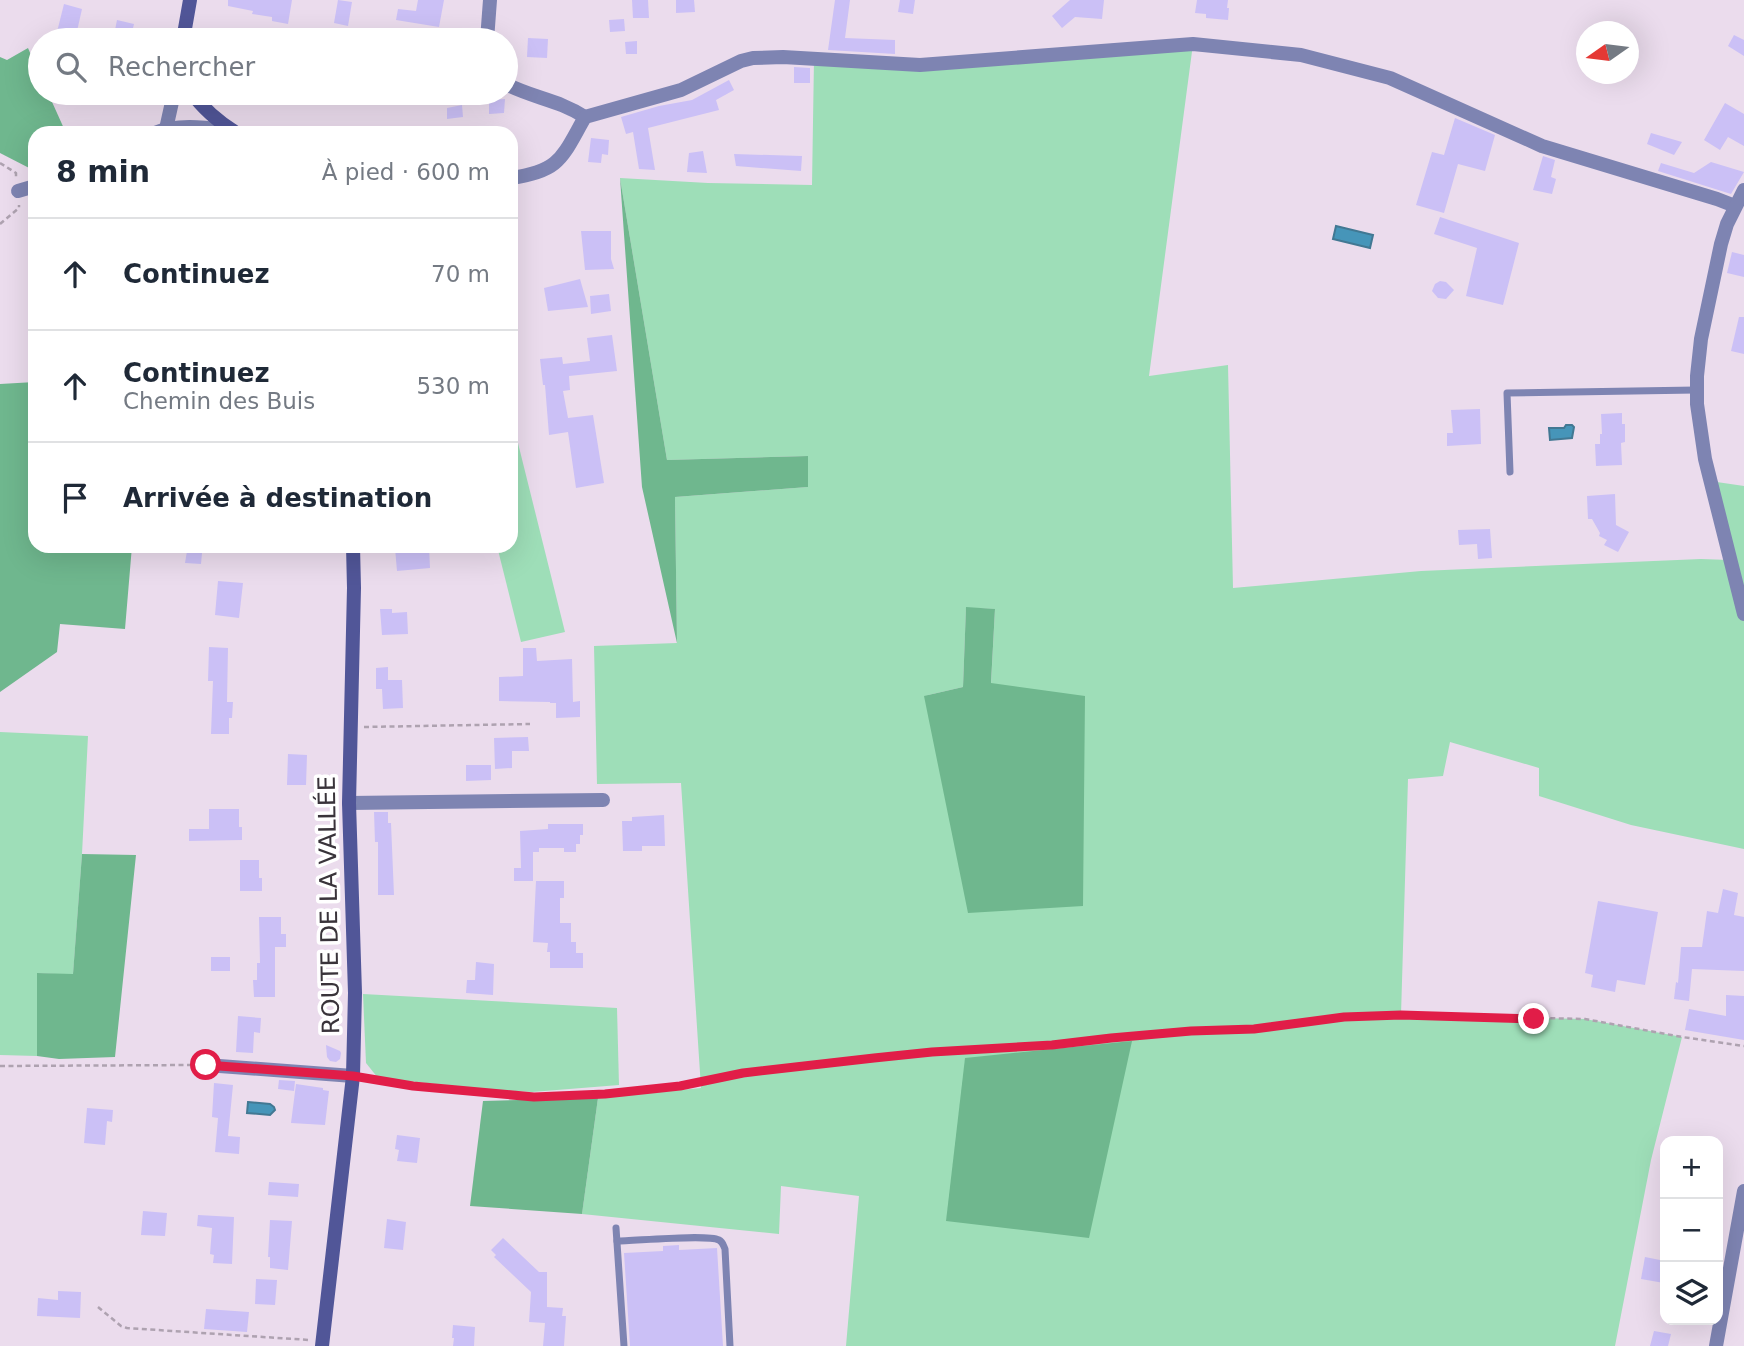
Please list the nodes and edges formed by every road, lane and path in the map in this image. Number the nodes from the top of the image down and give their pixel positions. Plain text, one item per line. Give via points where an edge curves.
1 (190, 0) edge
2 (490, 0) edge
3 (185, 28) edge
4 (487, 28) edge
5 (518, 89) edge
6 (170, 105) edge
7 (201, 105) edge
8 (585, 117) junction
9 (162, 126) edge
10 (226, 126) edge
11 (0, 163) edge
12 (518, 177) edge
13 (28, 188) edge
14 (18, 191) junction
15 (1741, 199) edge
16 (0, 224) edge
17 (1697, 390) junction
18 (1510, 472) dead end
19 (353, 553) edge
20 (1744, 614) edge
21 (530, 724) dead end
22 (350, 727) junction
23 (603, 800) dead end
24 (349, 803) junction
25 (1744, 1046) edge
26 (206, 1065) joint
27 (0, 1066) edge
28 (353, 1076) junction
29 (1744, 1191) edge
30 (616, 1228) dead end
31 (617, 1241) junction
32 (98, 1307) dead end
33 (322, 1343) edge
34 (624, 1346) edge
35 (730, 1346) edge
36 (1716, 1346) edge

1 - 3 street
2 - 4 street
5 - 8 street
6 - 9 street
7 - 10 street
8 - 12 street via 555,165
8 - 15 street via 681,90 752,58 920,65 1194,44 1301,55 1390,78 1542,146 1717,199
11 - 14 path via 16,173
13 - 14 street
14 - 16 path via 19,208
15 - 17 street via 1721,244 1701,339
17 - 18 lane via 1507,393
17 - 20 street via 1704,459
19 - 22 street, ROUTE DE LA VALLÉE
21 - 22 path
22 - 24 street, ROUTE DE LA VALLÉE
23 - 24 street
24 - 28 street, ROUTE DE LA VALLÉE
25 - 28 path via 1585,1019 1401,1015 932,1052 605,1094 534,1097
26 - 27 path
26 - 28 street
28 - 33 street, ROUTE DE LA VALLÉE
29 - 36 street
30 - 31 lane
31 - 34 lane
31 - 35 lane via 719,1240 725,1249
32 - 33 path via 127,1328

